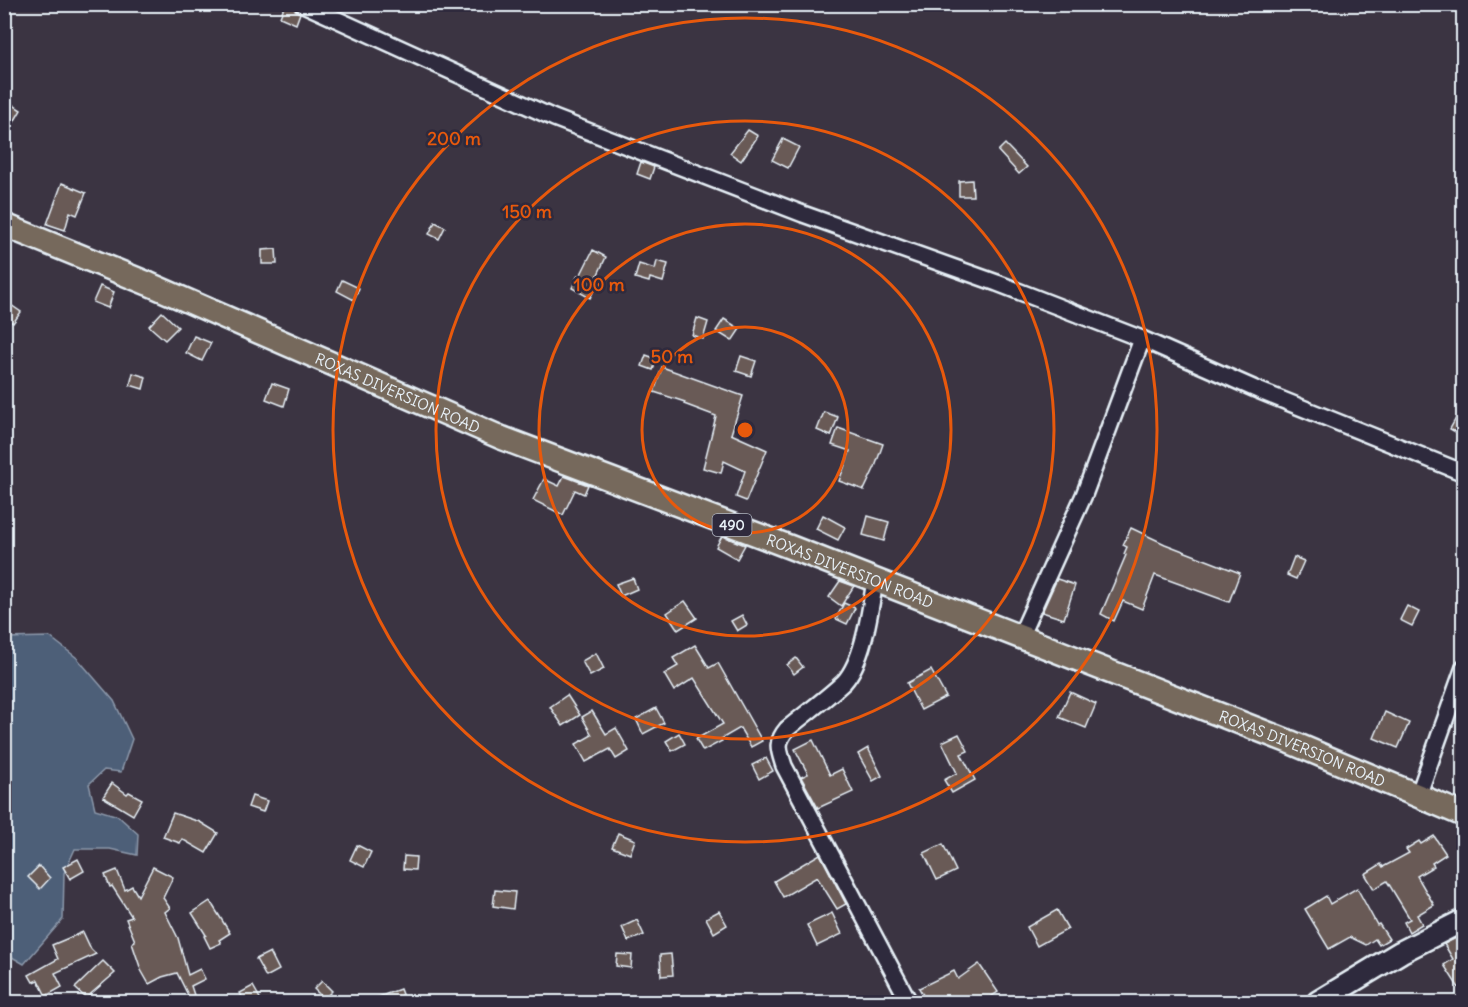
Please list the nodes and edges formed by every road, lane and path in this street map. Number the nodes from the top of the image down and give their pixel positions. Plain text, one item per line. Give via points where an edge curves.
1 (303, 4) edge
2 (4, 225) edge
3 (1142, 339) junction
4 (1464, 473) edge
5 (875, 581) junction
6 (1020, 636) junction
7 (1464, 668) edge
8 (1418, 796) junction
9 (1464, 815) edge
10 (1464, 920) edge
11 (909, 1002) edge
12 (1318, 1002) edge

1 - 3 street via 554,118
2 - 5 main road, ROXAS DIVERSION ROAD / 490 via 502,438
3 - 4 street
3 - 6 street via 1084,495
5 - 6 main road, ROXAS DIVERSION ROAD / 490
5 - 11 street via 853,669 844,682 787,729 780,738 779,749 784,766
6 - 8 main road, ROXAS DIVERSION ROAD / 490
7 - 8 street
8 - 9 main road, ROXAS DIVERSION ROAD / 490
10 - 12 main road

